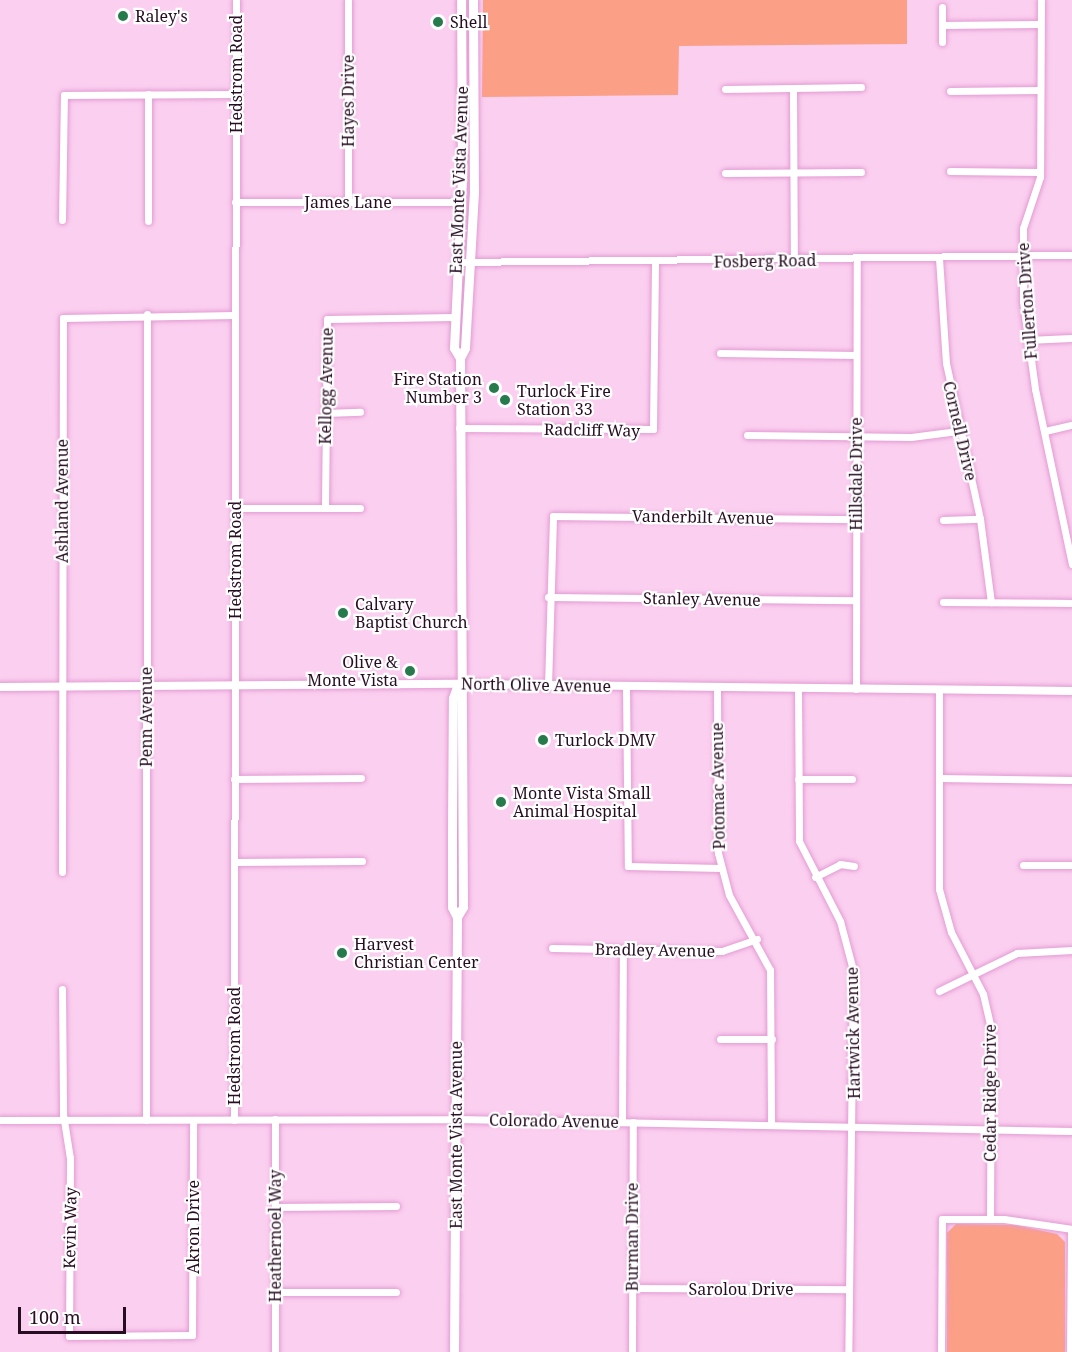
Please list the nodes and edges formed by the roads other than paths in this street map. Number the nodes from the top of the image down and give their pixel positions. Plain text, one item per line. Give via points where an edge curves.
1 (236, 0) edge
2 (348, 0) edge
3 (461, 0) edge
4 (473, 0) edge
5 (1041, 0) edge
6 (942, 8) dead end
7 (1038, 24) junction
8 (942, 25) junction
9 (942, 42) dead end
10 (861, 87) dead end
11 (793, 88) junction
12 (725, 89) dead end
13 (1040, 90) junction
14 (950, 91) dead end
15 (148, 94) junction
16 (236, 94) junction
17 (950, 171) dead end
18 (794, 172) junction
19 (861, 172) dead end
20 (1040, 172) junction
21 (724, 173) dead end
22 (235, 202) junction
23 (348, 202) junction
24 (461, 202) junction
25 (62, 220) dead end
26 (148, 220) dead end
27 (1072, 255) edge
28 (1022, 256) junction
29 (939, 258) junction
30 (794, 260) junction
31 (857, 260) junction
32 (457, 262) junction
33 (470, 262) junction
34 (655, 263) junction
35 (147, 314) junction
36 (235, 315) junction
37 (454, 317) junction
38 (1071, 338) edge
39 (1027, 340) junction
40 (720, 353) dead end
41 (856, 355) junction
42 (460, 358) junction
43 (360, 412) dead end
44 (325, 413) junction
45 (1072, 425) edge
46 (459, 428) junction
47 (958, 430) junction
48 (1045, 431) junction
49 (747, 435) dead end
50 (856, 436) junction
51 (235, 508) junction
52 (325, 508) junction
53 (360, 508) dead end
54 (856, 519) junction
55 (980, 519) junction
56 (943, 520) dead end
57 (1072, 564) edge
58 (548, 597) junction
59 (856, 600) junction
60 (943, 602) dead end
61 (991, 602) junction
62 (1072, 603) edge
63 (458, 684) junction
64 (146, 686) junction
65 (235, 686) junction
66 (548, 686) junction
67 (0, 687) edge
68 (62, 687) junction
69 (626, 687) junction
70 (717, 688) junction
71 (798, 689) junction
72 (856, 689) junction
73 (939, 690) junction
74 (1072, 691) edge
75 (361, 778) dead end
76 (939, 778) junction
77 (234, 779) junction
78 (798, 779) junction
79 (852, 780) dead end
80 (1072, 780) edge
81 (452, 829) junction
82 (362, 861) dead end
83 (234, 862) junction
84 (1023, 865) dead end
85 (1072, 865) edge
86 (854, 866) dead end
87 (721, 868) junction
88 (463, 871) junction
89 (62, 872) dead end
90 (815, 877) junction
91 (457, 917) junction
92 (756, 939) junction
93 (552, 948) dead end
94 (623, 950) junction
95 (1072, 950) edge
96 (972, 974) junction
97 (62, 989) dead end
98 (939, 991) dead end
99 (720, 1039) dead end
100 (772, 1039) junction
101 (275, 1119) junction
102 (457, 1119) junction
103 (0, 1120) edge
104 (64, 1120) junction
105 (146, 1120) junction
106 (193, 1120) junction
107 (234, 1120) junction
108 (622, 1122) junction
109 (633, 1122) junction
110 (771, 1124) junction
111 (854, 1126) junction
112 (990, 1129) junction
113 (1072, 1131) edge
114 (396, 1206) dead end
115 (275, 1207) junction
116 (990, 1218) junction
117 (1071, 1229) edge
118 (632, 1288) junction
119 (849, 1289) junction
120 (275, 1292) junction
121 (396, 1292) dead end
122 (69, 1336) joint
123 (275, 1352) edge
124 (454, 1352) edge
125 (632, 1352) edge
126 (848, 1352) edge
127 (941, 1352) edge
128 (1070, 1352) edge

1 - 16 street, Hedstrom Road
2 - 23 street, Hayes Drive
3 - 24 main road, East Monte Vista Avenue
4 - 33 main road, East Monte Vista Avenue
5 - 7 street, Fullerton Drive
6 - 8 street
7 - 8 street
7 - 13 street, Fullerton Drive
8 - 9 street
10 - 11 street
11 - 12 street
11 - 18 street
13 - 14 street
13 - 20 street, Fullerton Drive
15 - 16 street
15 - 25 street via 64,95
15 - 26 street
16 - 22 street, Hedstrom Road
17 - 20 street
18 - 19 street
18 - 21 street
18 - 30 street
20 - 28 street, Fullerton Drive via 1023,224
22 - 23 street, James Lane
22 - 36 street, Hedstrom Road
23 - 24 street, James Lane
24 - 32 main road, East Monte Vista Avenue
27 - 28 street, Fosberg Road
28 - 29 street, Fosberg Road
28 - 39 street, Fullerton Drive
29 - 31 street, Fosberg Road
29 - 47 street, Cornell Drive via 943,341
30 - 31 street, Fosberg Road
30 - 34 street, Fosberg Road
31 - 41 street, Hillsdale Drive
32 - 33 street, Fosberg Road
32 - 37 main road, East Monte Vista Avenue
33 - 34 street, Fosberg Road
33 - 42 main road, East Monte Vista Avenue via 465,348
34 - 46 street, Radcliff Way via 652,429
35 - 36 street
35 - 64 street, Penn Avenue
35 - 68 street, Ashland Avenue via 64,316
36 - 51 street, Hedstrom Road
37 - 42 main road, East Monte Vista Avenue via 454,348
37 - 44 street, Kellogg Avenue via 327,319
38 - 39 street
39 - 48 street, Fullerton Drive
40 - 41 street
41 - 50 street, Hillsdale Drive
42 - 46 main road, East Monte Vista Avenue
43 - 44 street
44 - 52 street, Kellogg Avenue
45 - 48 street
46 - 63 main road, East Monte Vista Avenue
47 - 50 street via 920,437
47 - 55 street, Cornell Drive
48 - 57 street, Fullerton Drive
49 - 50 street
50 - 54 street, Hillsdale Drive
51 - 52 street
51 - 65 street, Hedstrom Road
52 - 53 street
54 - 58 street, Vanderbilt Avenue via 551,517
54 - 59 street, Hillsdale Drive
55 - 56 street
55 - 61 street, Cornell Drive
58 - 59 street, Stanley Avenue
58 - 66 street
59 - 72 street, Hillsdale Drive
60 - 61 street
61 - 62 street
63 - 65 street, North Olive Avenue
63 - 66 street, North Olive Avenue
63 - 81 main road, East Monte Vista Avenue via 453,699
63 - 88 main road, East Monte Vista Avenue via 464,699
64 - 65 street, North Olive Avenue
64 - 68 street, North Olive Avenue
64 - 105 street, Penn Avenue
65 - 77 street, Hedstrom Road
66 - 69 street, North Olive Avenue
67 - 68 street, North Olive Avenue
68 - 89 street, Ashland Avenue
69 - 70 street, North Olive Avenue
69 - 87 street via 628,866
70 - 71 street, North Olive Avenue
70 - 87 street, Potomac Avenue
71 - 72 street, North Olive Avenue
71 - 78 street, Hartwick Avenue
72 - 73 street, North Olive Avenue
73 - 74 street, North Olive Avenue
73 - 76 street, Cedar Ridge Drive
75 - 77 street
76 - 80 street
76 - 96 street, Cedar Ridge Drive via 942,903
77 - 83 street, Hedstrom Road
78 - 79 street
78 - 90 street, Hartwick Avenue via 799,841
81 - 88 main road via 457,867
81 - 91 main road, East Monte Vista Avenue via 452,907
82 - 83 street
83 - 107 street, Hedstrom Road
84 - 85 street
86 - 90 street via 840,864
87 - 92 street, Potomac Avenue via 737,912
88 - 91 main road, East Monte Vista Avenue via 463,907
90 - 111 street, Hartwick Avenue via 840,921 851,957
91 - 102 main road, East Monte Vista Avenue
92 - 94 street, Bradley Avenue via 722,951
92 - 100 street, Potomac Avenue via 771,978
93 - 94 street, Bradley Avenue
94 - 108 street
95 - 96 street via 1017,953
96 - 98 street
96 - 112 street, Cedar Ridge Drive via 989,1017
97 - 104 street, Kevin Way
99 - 100 street
100 - 110 street, Potomac Avenue
101 - 102 street, Colorado Avenue
101 - 107 street, Colorado Avenue
101 - 115 street, Heathernoel Way
102 - 108 street, Colorado Avenue
102 - 124 main road, East Monte Vista Avenue
103 - 104 street, Colorado Avenue
104 - 105 street, Colorado Avenue
104 - 122 street, Kevin Way via 70,1158
105 - 106 street, Colorado Avenue
106 - 107 street, Colorado Avenue
106 - 122 street, Akron Drive via 192,1335
108 - 109 street, Colorado Avenue
109 - 110 street, Colorado Avenue
109 - 118 street, Burman Drive
110 - 111 street, Colorado Avenue
111 - 112 street, Colorado Avenue
111 - 119 street, Hartwick Avenue
112 - 113 street, Colorado Avenue
112 - 116 street, Cedar Ridge Drive
114 - 115 street
115 - 120 street, Heathernoel Way
116 - 117 street
116 - 127 street via 942,1218
117 - 128 street
118 - 119 street, Sarolou Drive
118 - 125 street, Burman Drive
119 - 126 street, Hartwick Avenue
120 - 121 street
120 - 123 street, Heathernoel Way

